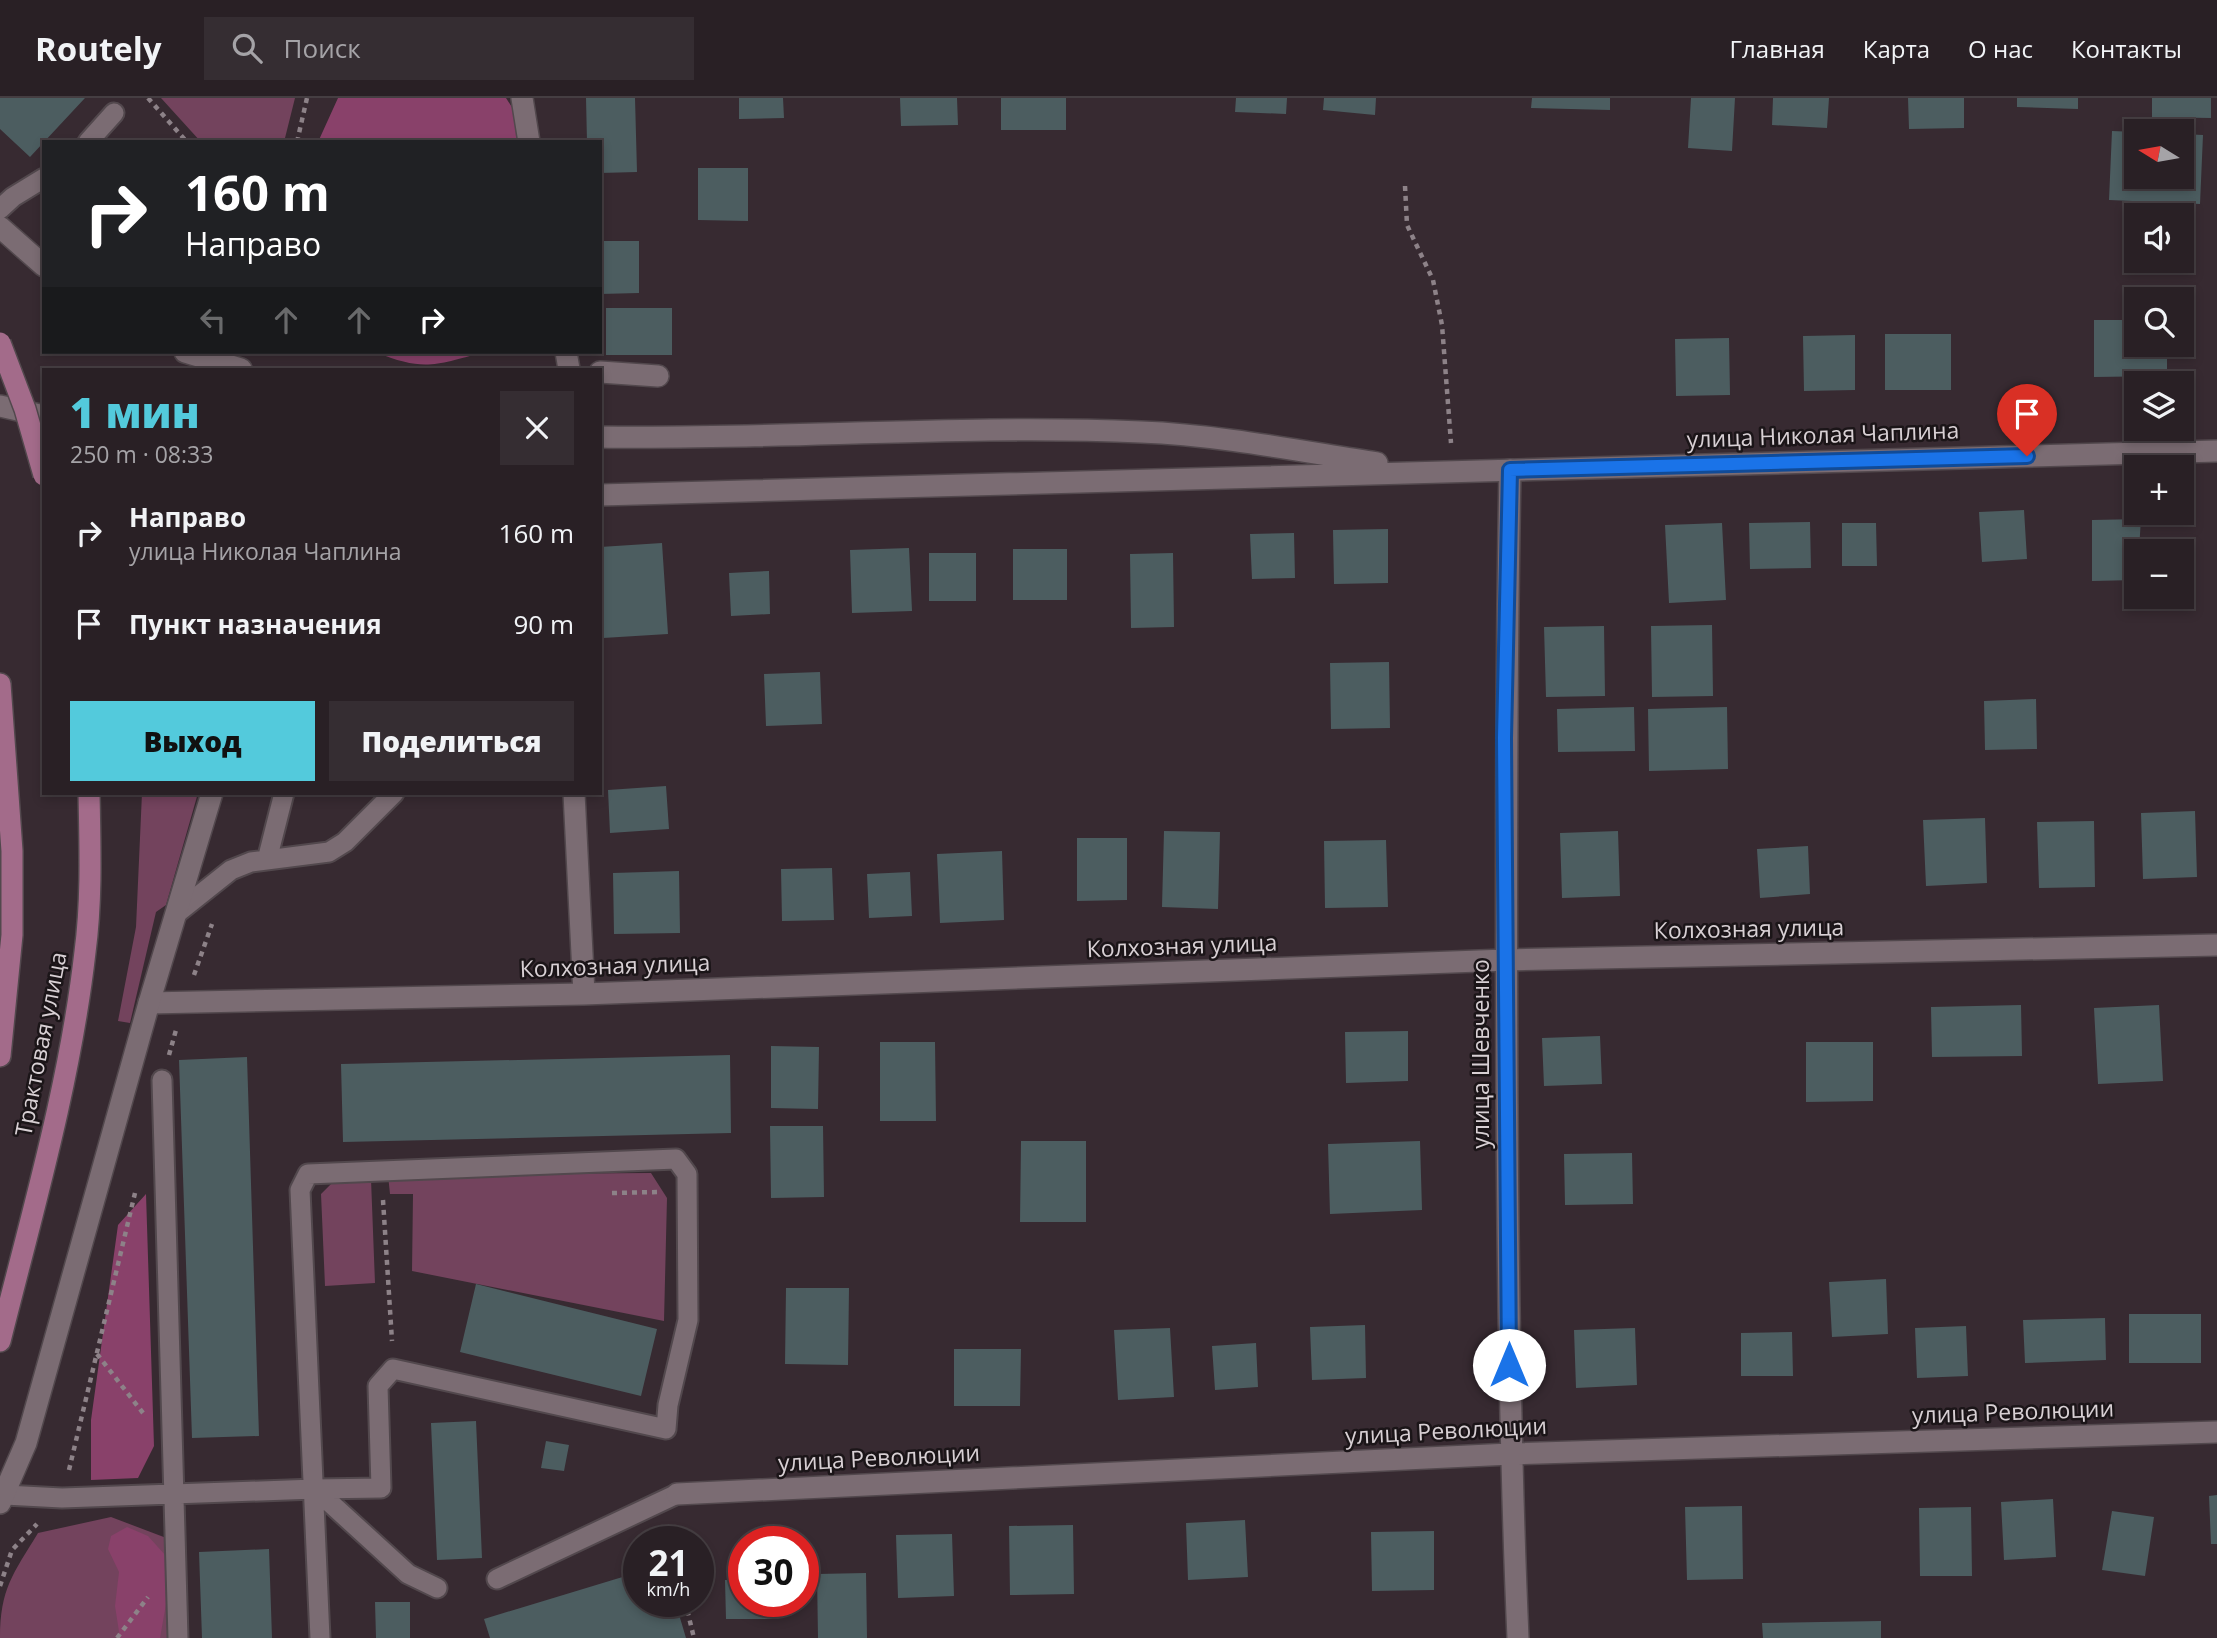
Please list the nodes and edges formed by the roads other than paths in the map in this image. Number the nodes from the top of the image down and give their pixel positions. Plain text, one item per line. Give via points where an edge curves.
1 (522, 98) edge
2 (114, 113) dead end
3 (90, 140) edge
4 (530, 140) edge
5 (42, 179) edge
6 (0, 209) edge
7 (0, 227) edge
8 (42, 264) edge
9 (0, 343) edge
10 (192, 354) edge
11 (238, 368) edge
12 (602, 372) edge
13 (658, 376) dead end
14 (0, 406) edge
15 (42, 416) edge
16 (602, 437) edge
17 (2217, 451) edge
18 (42, 468) edge
19 (1510, 470) junction
20 (1431, 471) junction
21 (602, 495) edge
22 (0, 684) edge
23 (89, 795) edge
24 (211, 795) edge
25 (283, 795) edge
26 (392, 795) edge
27 (574, 795) edge
28 (267, 860) junction
29 (177, 913) junction
30 (2217, 945) edge
31 (1506, 960) junction
32 (584, 993) junction
33 (149, 1003) junction
34 (0, 1056) edge
35 (162, 1080) dead end
36 (0, 1341) edge
37 (2217, 1432) edge
38 (1510, 1454) junction
39 (315, 1489) junction
40 (174, 1494) junction
41 (677, 1494) joint
42 (2, 1499) edge
43 (497, 1579) dead end
44 (437, 1588) dead end
45 (178, 1638) edge
46 (320, 1638) edge
47 (1518, 1638) edge

1 - 4 street
2 - 3 lane
5 - 6 lane
7 - 8 street
9 - 18 main road, bridge
10 - 11 street
12 - 13 street
14 - 15 street
16 - 20 street via 1143,432
17 - 19 street, улица Николая Чаплина
19 - 20 street, улица Николая Чаплина
19 - 31 street, улица Шевченко via 1504,738
20 - 21 street
22 - 34 main road, Трактовая улица via 12,851 12,935
23 - 36 main road, Трактовая улица via 86,939 71,1046
24 - 29 street
25 - 28 lane
26 - 28 lane via 329,852
27 - 32 street
28 - 29 lane via 231,870
29 - 33 street
30 - 31 street, Колхозная улица
31 - 32 street, Колхозная улица
31 - 38 street, улица Шевченко
32 - 33 street, Колхозная улица
33 - 42 street via 26,1443
35 - 40 lane
37 - 38 street, улица Революции
38 - 41 street, улица Революции
38 - 47 street, улица Шевченко
39 - 39 lane via 380,1488 378,1386 393,1368 666,1429 688,1320 687,1174 676,1159 308,1174 300,1190
39 - 40 lane
39 - 44 lane via 408,1574
39 - 46 lane
40 - 42 lane
40 - 45 lane
41 - 43 lane

